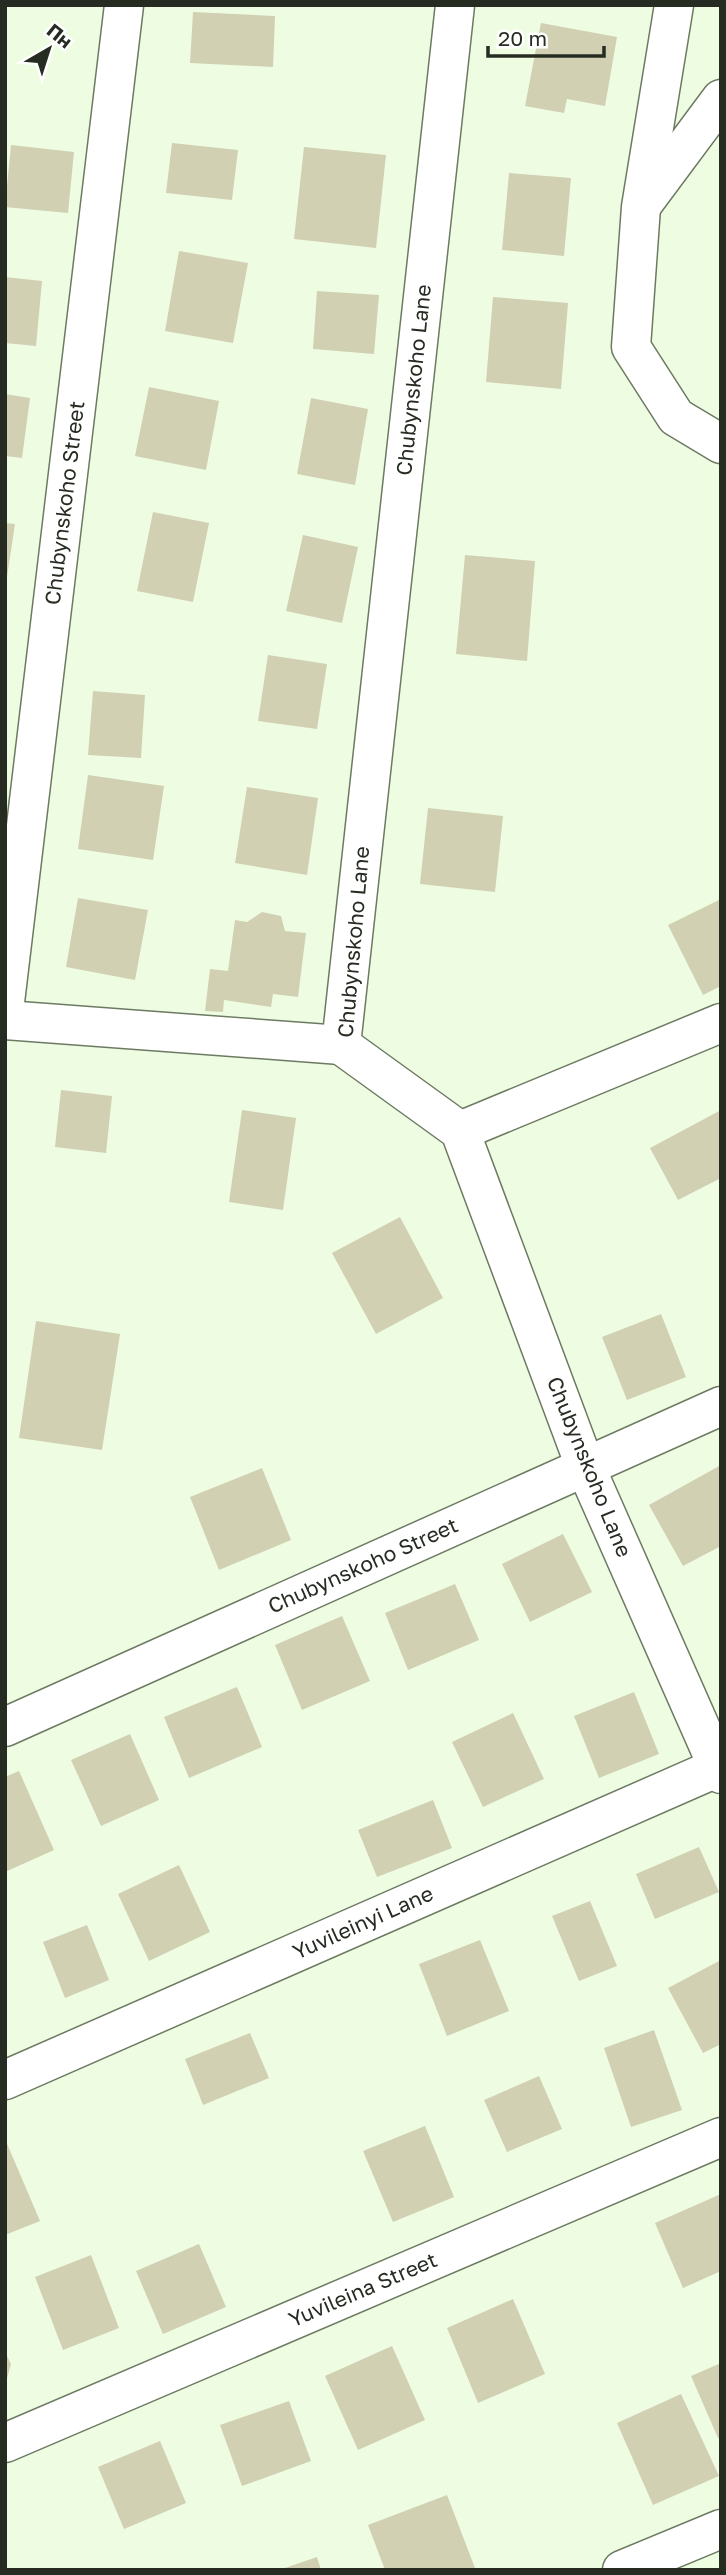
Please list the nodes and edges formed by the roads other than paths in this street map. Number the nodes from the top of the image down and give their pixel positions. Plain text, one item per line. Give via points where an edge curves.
1 (124, 5) edge
2 (455, 5) edge
3 (674, 5) edge
4 (721, 99) edge
5 (641, 207) junction
6 (721, 444) edge
7 (5, 1002) edge
8 (5, 1020) edge
9 (721, 1023) edge
10 (341, 1045) junction
11 (460, 1131) junction
12 (721, 1406) edge
13 (585, 1466) junction
14 (5, 1727) edge
15 (720, 1769) edge
16 (5, 2080) edge
17 (721, 2137) edge
18 (5, 2443) edge
19 (721, 2529) edge
20 (622, 2570) edge

1 - 7 street, Chubynskoho Street
2 - 10 street, Chubynskoho Lane
3 - 5 street
4 - 5 street
5 - 6 street via 631,347 677,417
8 - 10 street
9 - 11 street
10 - 11 street, Chubynskoho Lane
11 - 13 street, Chubynskoho Lane
12 - 13 street, Chubynskoho Street
13 - 14 street, Chubynskoho Street
13 - 15 street, Chubynskoho Lane
15 - 16 street, Yuvileinyi Lane
17 - 18 street, Yuvileina Street
19 - 20 street

